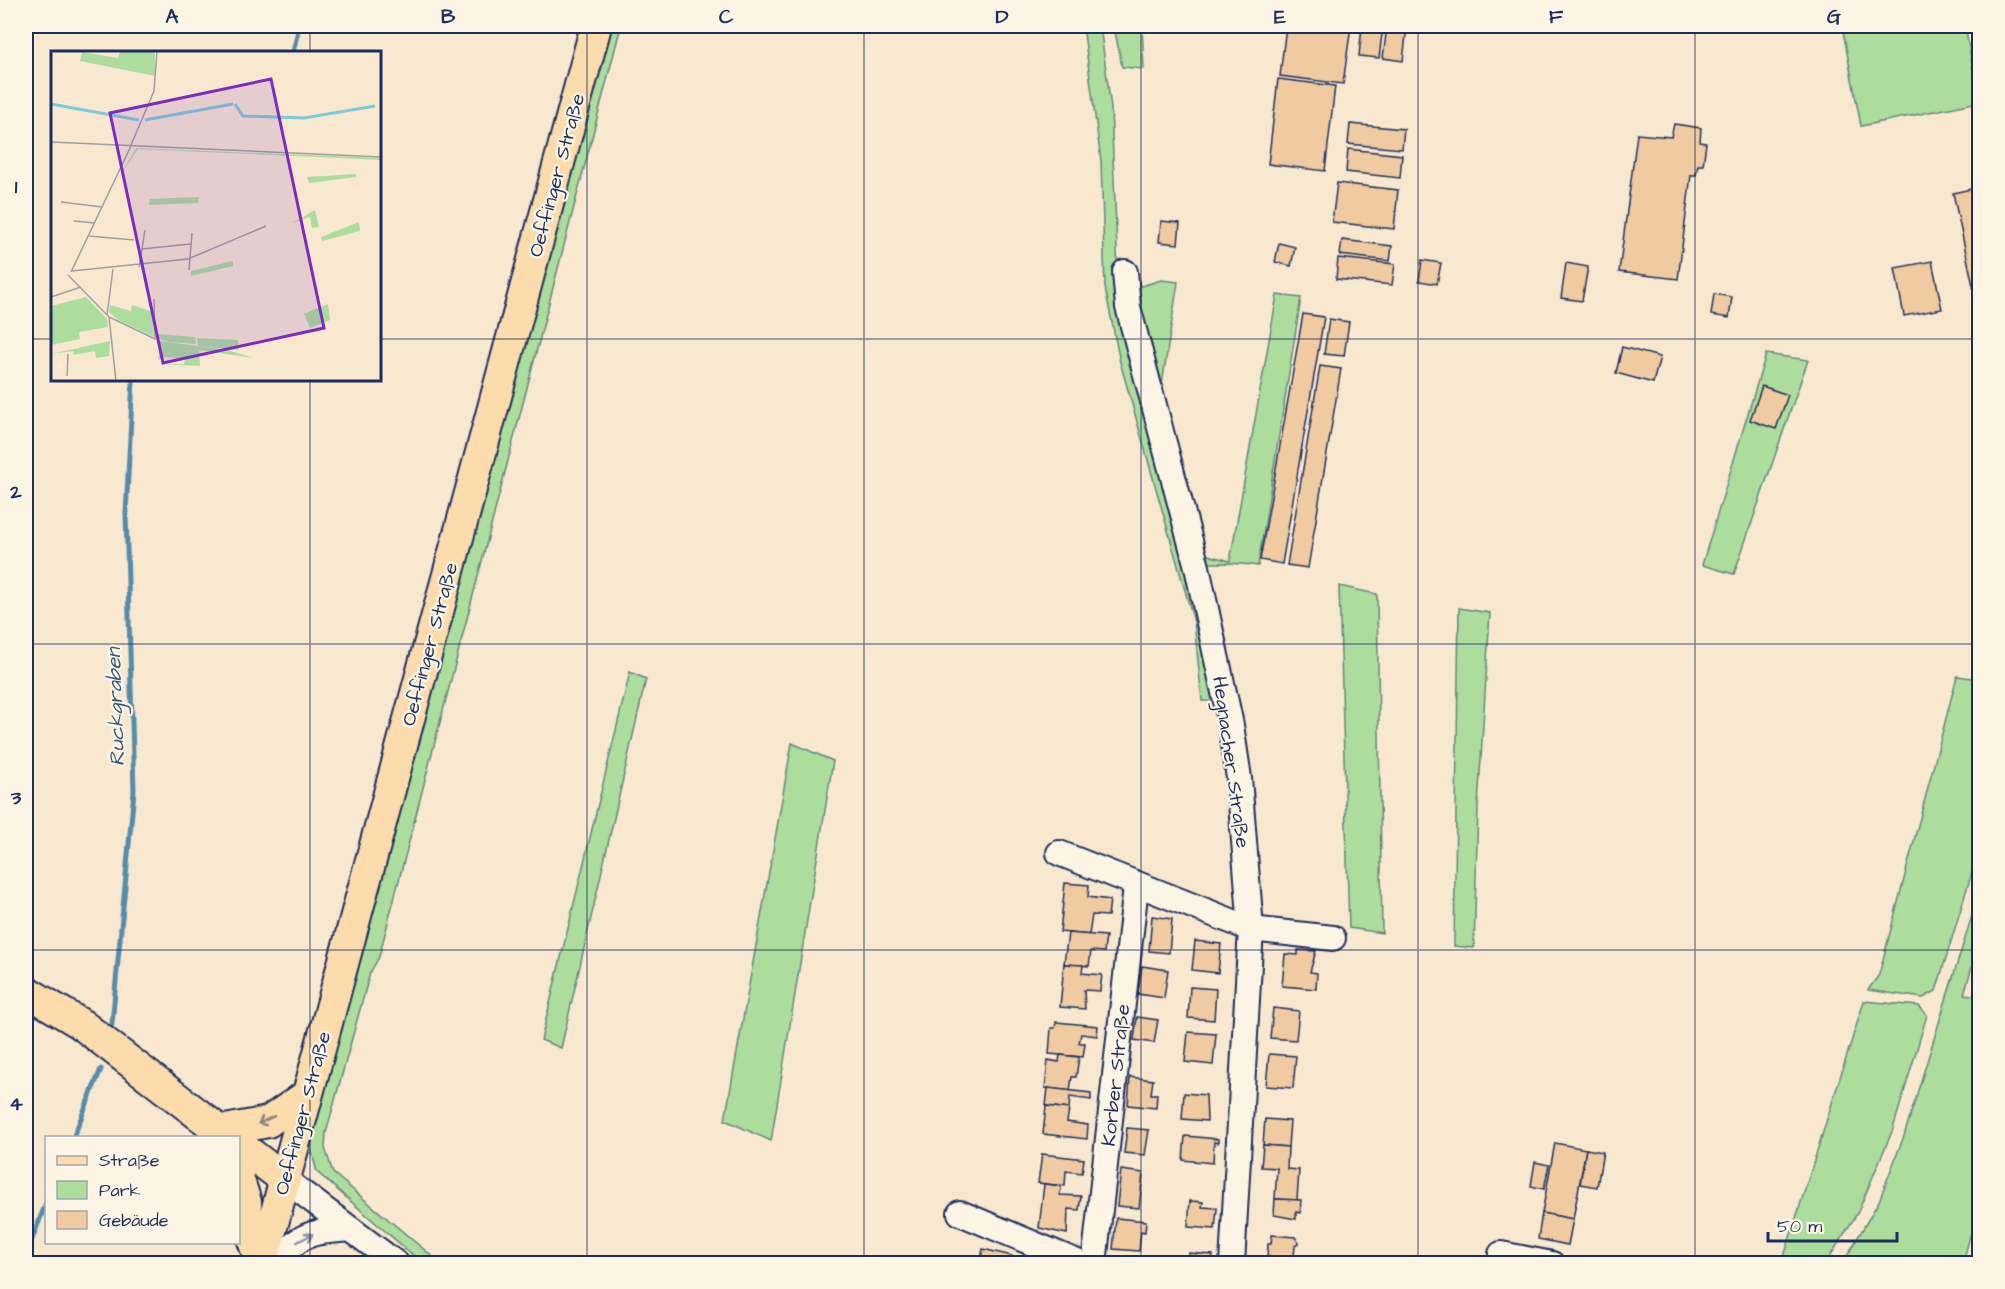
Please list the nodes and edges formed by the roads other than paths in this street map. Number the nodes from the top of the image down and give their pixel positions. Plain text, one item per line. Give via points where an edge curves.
1 (596, 26) edge
2 (1125, 272) dead end
3 (1059, 853) dead end
4 (1136, 886) junction
5 (1251, 929) junction
6 (1333, 939) dead end
7 (26, 991) edge
8 (307, 1095) junction
9 (225, 1136) edge
10 (233, 1136) edge
11 (240, 1147) edge
12 (284, 1179) junction
13 (240, 1184) edge
14 (960, 1213) dead end
15 (350, 1229) junction
16 (1501, 1254) dead end
17 (263, 1263) edge
18 (397, 1263) edge
19 (1082, 1263) edge
20 (1094, 1263) edge
21 (1232, 1263) edge
22 (1552, 1263) edge

1 - 8 main road, Oeffinger Straße
2 - 5 street, Hegnacher Straße via 1128,307 1197,567 1231,725
3 - 4 street
4 - 5 street
4 - 20 street, Korber Straße
5 - 6 street
5 - 21 street, Hegnacher Straße
7 - 9 main road via 81,1024
8 -> 10 main road via 268,1122
8 - 12 main road, Oeffinger Straße
11 - 12 main road
12 - 15 street
12 - 17 main road, Oeffinger Straße
13 - 17 main road via 247,1223
14 - 19 street
17 -> 15 street via 282,1256 300,1240 317,1232
15 - 18 street
16 - 22 street

